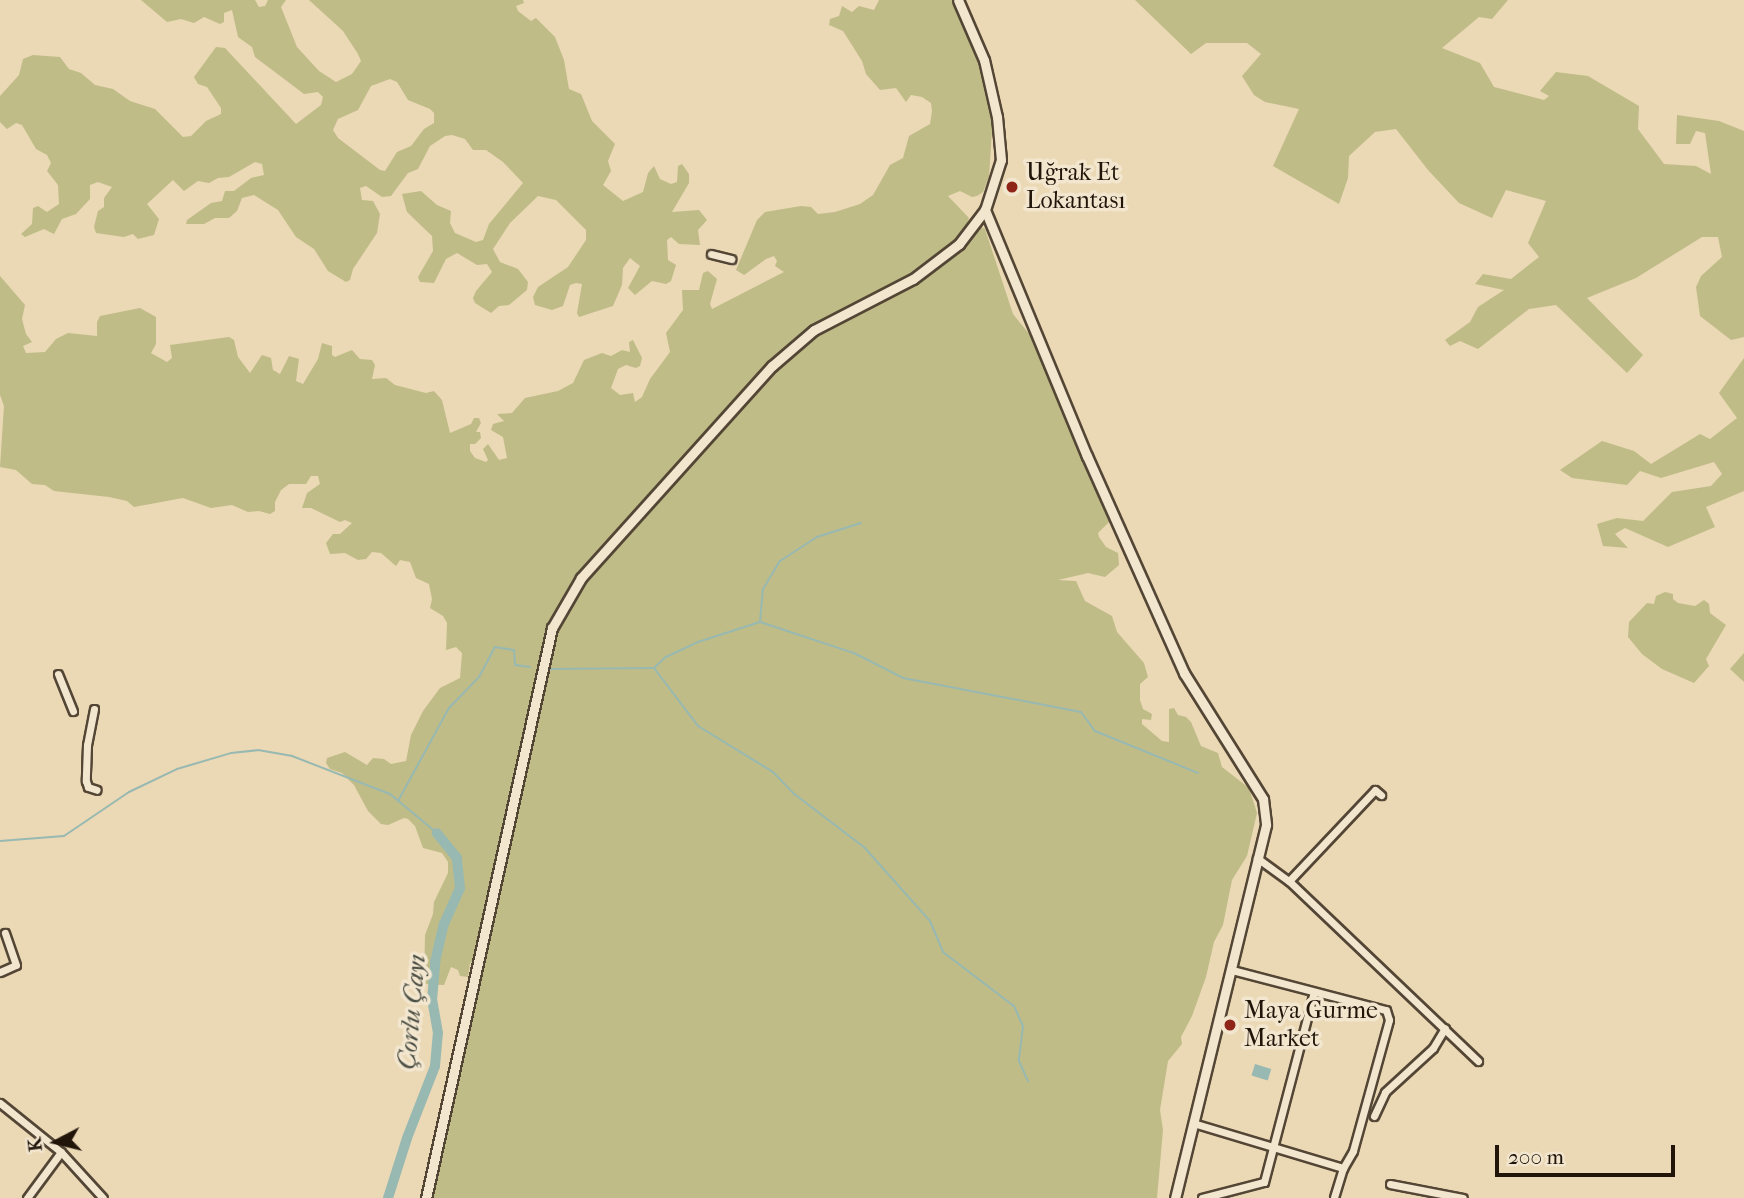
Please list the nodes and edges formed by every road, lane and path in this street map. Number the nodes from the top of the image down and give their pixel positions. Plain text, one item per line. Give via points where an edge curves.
1 (958, 0) edge
2 (985, 210) junction
3 (712, 254) dead end
4 (732, 259) dead end
5 (58, 674) dead end
6 (94, 709) dead end
7 (73, 711) dead end
8 (97, 790) dead end
9 (1381, 795) dead end
10 (1257, 858) junction
11 (1289, 881) junction
12 (5, 933) dead end
13 (1232, 971) junction
14 (0, 972) edge
15 (1314, 992) junction
16 (1445, 1028) junction
17 (1479, 1062) dead end
18 (0, 1103) edge
19 (1374, 1116) dead end
20 (1193, 1123) junction
21 (1273, 1146) junction
22 (61, 1152) junction
23 (1343, 1168) junction
24 (1390, 1184) dead end
25 (1450, 1197) edge
26 (27, 1198) edge
27 (103, 1198) edge
28 (426, 1198) edge
29 (1175, 1198) edge
30 (1202, 1198) edge
31 (1334, 1198) edge
32 (1463, 1198) edge

1 - 2 street via 984,60 997,117 1001,160
2 - 10 street via 1184,673 1263,799 1266,825
2 - 28 street via 959,244 922,272 814,330 779,360 581,578 552,628
3 - 4 street
5 - 7 street
6 - 8 street via 86,781
9 - 11 street via 1375,790
10 - 11 street
10 - 13 street
11 - 16 street
12 - 14 street via 16,965
13 - 15 street
13 - 20 street
15 - 21 street
15 - 23 street via 1386,1010 1390,1020 1353,1151
16 - 17 street
16 - 19 street via 1433,1048 1385,1091
18 - 22 street
20 - 21 street
20 - 29 street
21 - 23 street
21 - 30 street via 1264,1182
22 - 26 street
22 - 27 street
23 - 31 street
24 - 25 street
25 - 32 street

